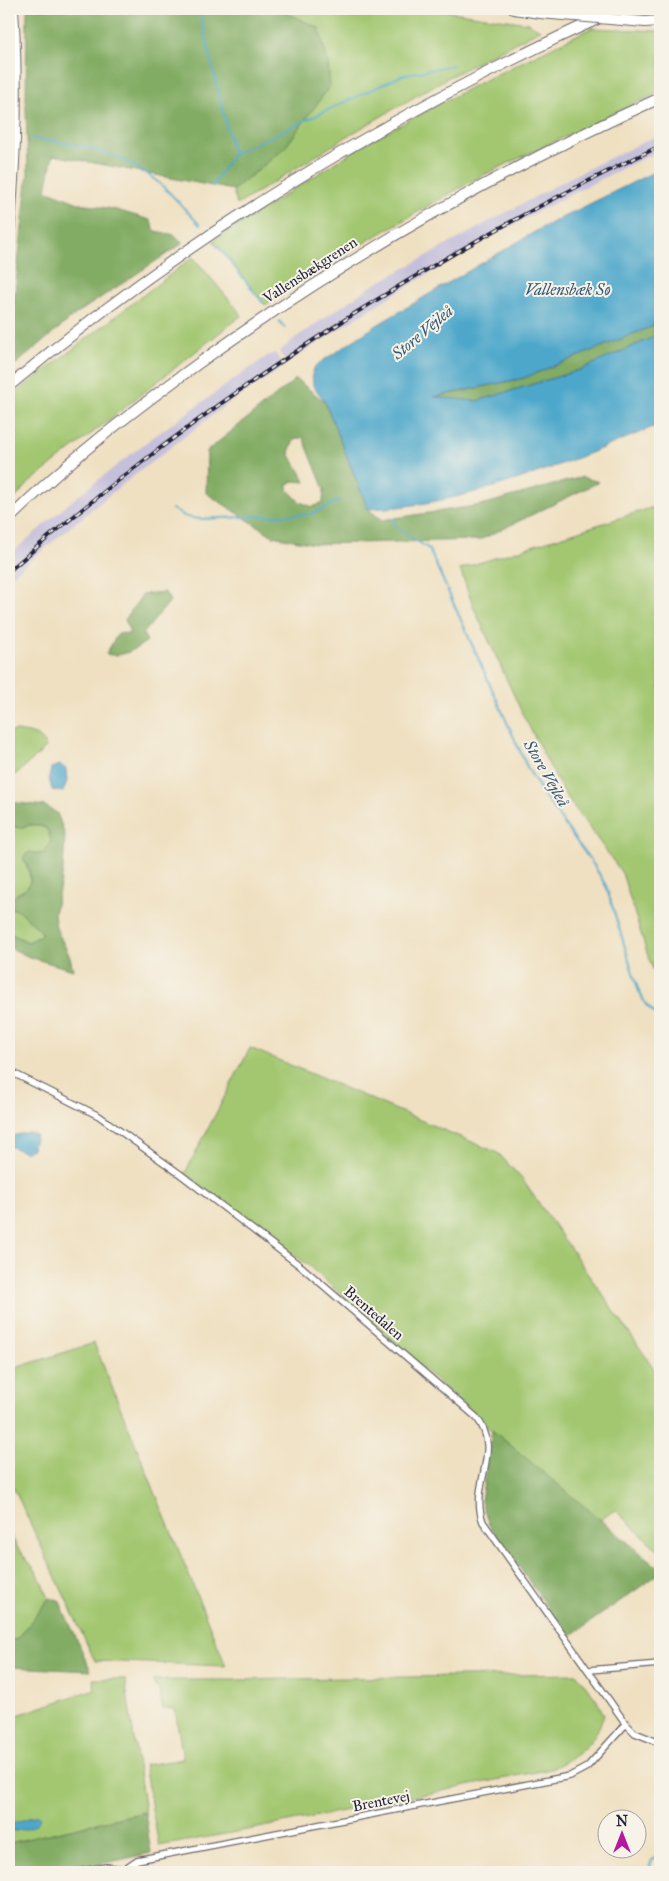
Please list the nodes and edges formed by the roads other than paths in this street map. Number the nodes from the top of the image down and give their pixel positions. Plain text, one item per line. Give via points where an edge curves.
1 (13, 9) edge
2 (514, 9) edge
3 (619, 9) edge
4 (660, 21) edge
5 (660, 98) edge
6 (9, 232) edge
7 (11, 384) edge
8 (9, 519) edge
9 (9, 1071) edge
10 (660, 1664) edge
11 (590, 1670) junction
12 (626, 1724) junction
13 (660, 1743) edge
14 (124, 1871) edge
15 (77, 1872) edge

1 - 6 highway via 16,112
2 - 4 highway, bridge
3 - 7 highway via 463,83 315,167 162,268
5 - 8 highway, Vallensbækgrenen via 482,185 327,276 174,381 98,440
9 - 11 street, Brentedalen via 100,1116 180,1174 303,1268 476,1417 488,1438 478,1509 483,1522
10 - 11 street
11 - 12 street, Brentedalen
12 - 13 street via 635,1733
12 - 14 street, Brentevej via 588,1767 570,1776 137,1860
14 - 15 street, Brentevej via 106,1867

